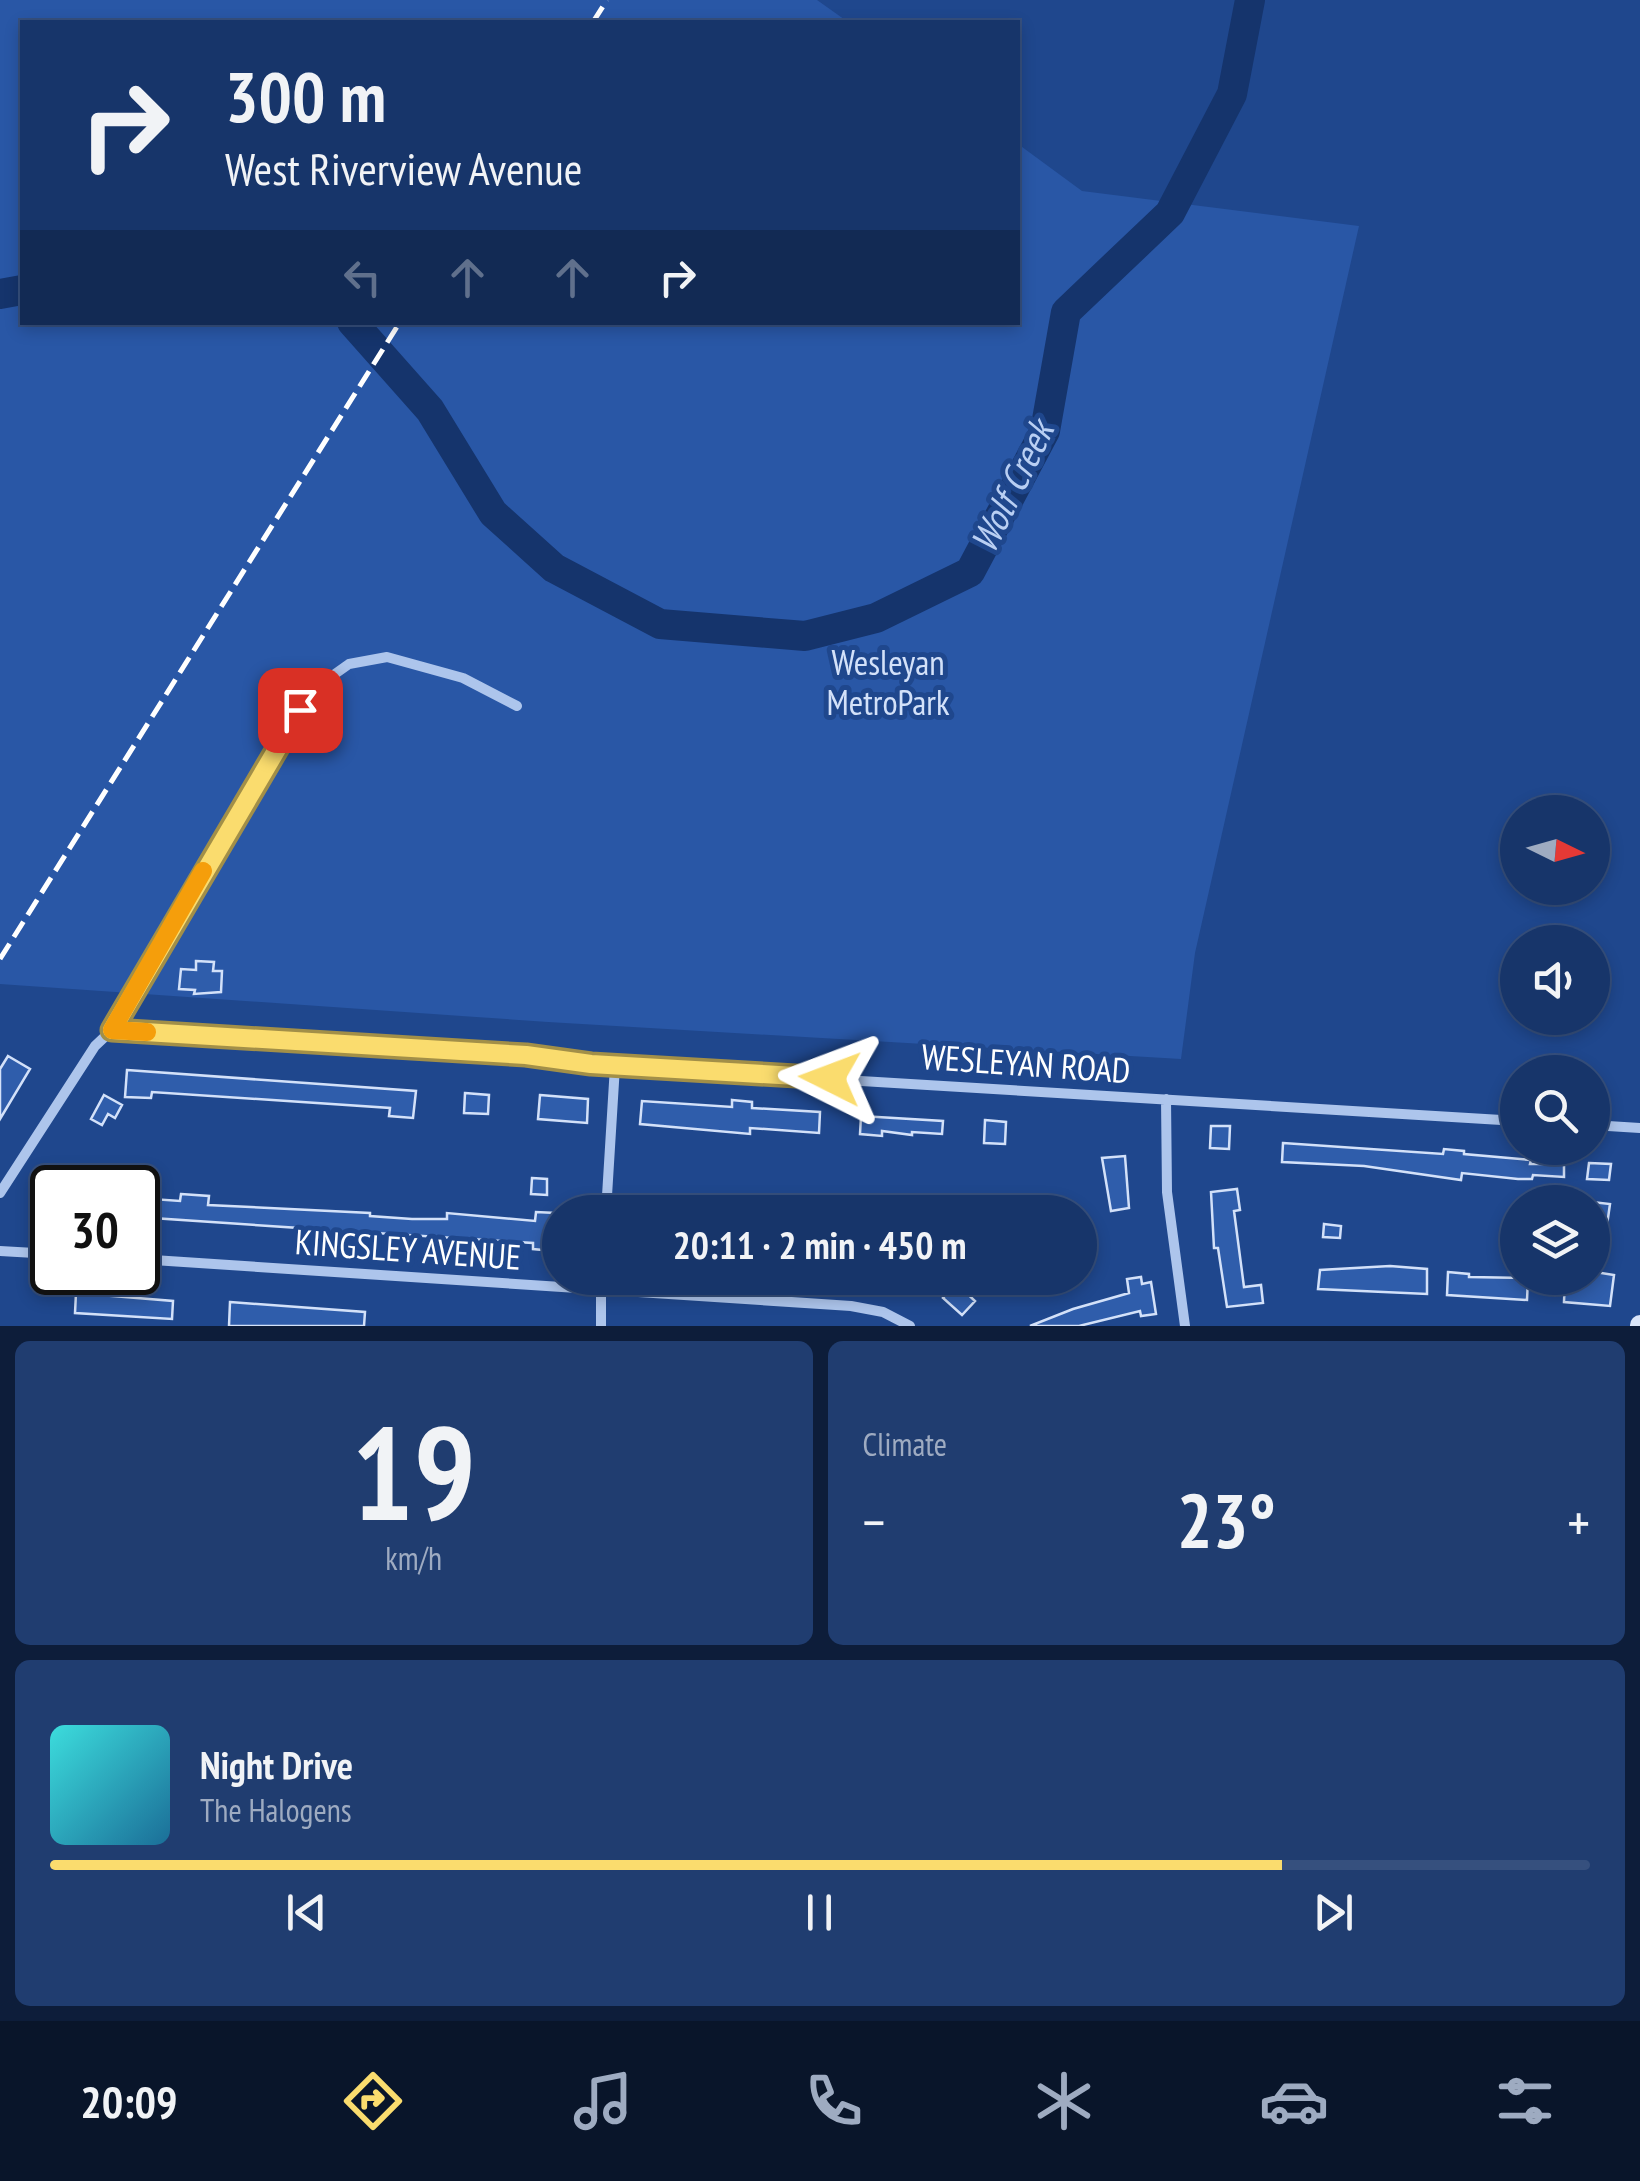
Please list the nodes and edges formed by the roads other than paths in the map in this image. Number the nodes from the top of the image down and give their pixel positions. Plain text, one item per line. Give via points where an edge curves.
1 (517, 706) dead end
2 (112, 1030) junction
3 (615, 1066) junction
4 (1166, 1099) junction
5 (1500, 1120) edge
6 (1610, 1126) edge
7 (1640, 1128) edge
8 (0, 1193) edge
9 (607, 1195) edge
10 (0, 1251) edge
11 (30, 1253) edge
12 (160, 1260) edge
13 (542, 1281) edge
14 (601, 1295) edge
15 (722, 1295) edge
16 (601, 1326) edge
17 (910, 1326) edge
18 (1185, 1326) edge

1 - 2 street via 463,678 386,657 349,664 318,686
2 - 3 street, WESLEYAN ROAD
2 - 8 street
3 - 4 street, WESLEYAN ROAD
3 - 9 street
4 - 5 street, WESLEYAN ROAD
4 - 18 street via 1167,1192
6 - 7 street
10 - 11 street
12 - 13 street, KINGSLEY AVENUE
14 - 16 street
15 - 17 street, KINGSLEY AVENUE via 866,1308

